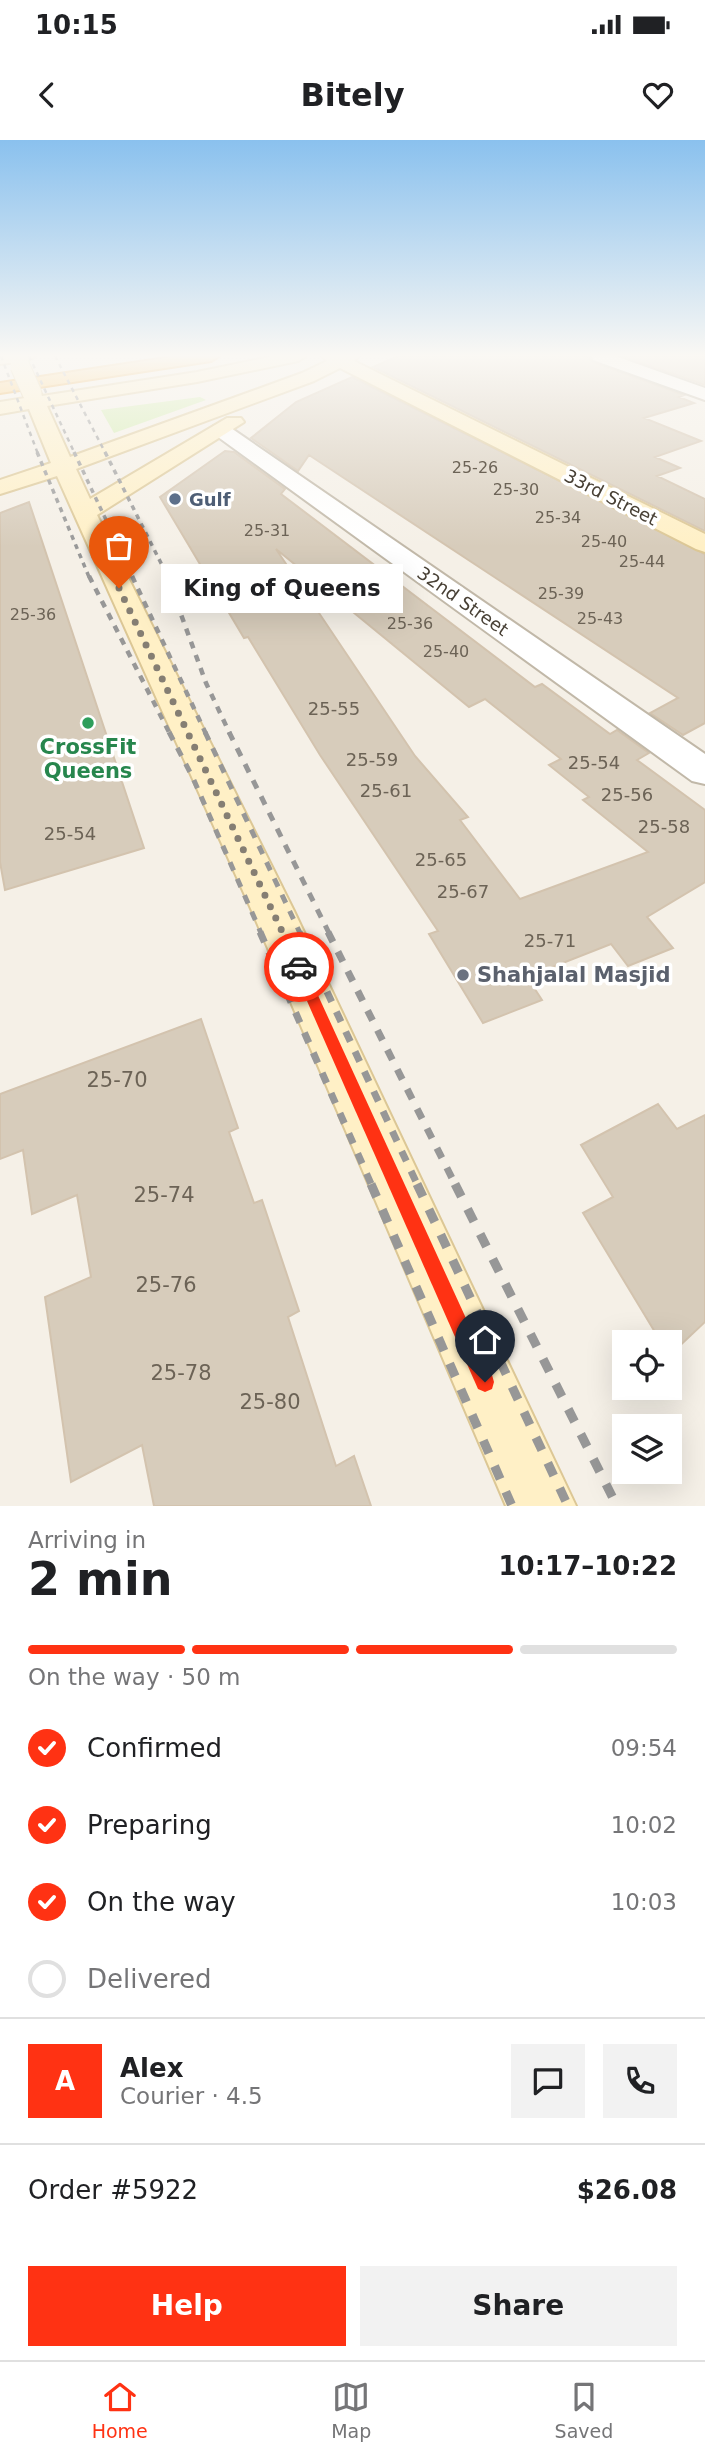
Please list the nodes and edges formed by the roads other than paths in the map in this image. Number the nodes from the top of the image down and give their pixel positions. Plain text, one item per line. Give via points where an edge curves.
1 (43, 420) edge
2 (190, 420) edge
3 (238, 420) edge
4 (463, 420) edge
5 (221, 430) junction
6 (62, 466) junction
7 (0, 487) edge
8 (84, 513) junction
9 (705, 544) edge
10 (705, 772) edge
11 (541, 1506) edge

1 - 6 main road
2 - 6 main road
3 - 5 main road
4 - 9 main road, 33rd Street
5 - 8 main road
5 - 10 street, 32nd Street
6 - 7 main road
6 - 8 main road
8 - 11 main road via 273,911

